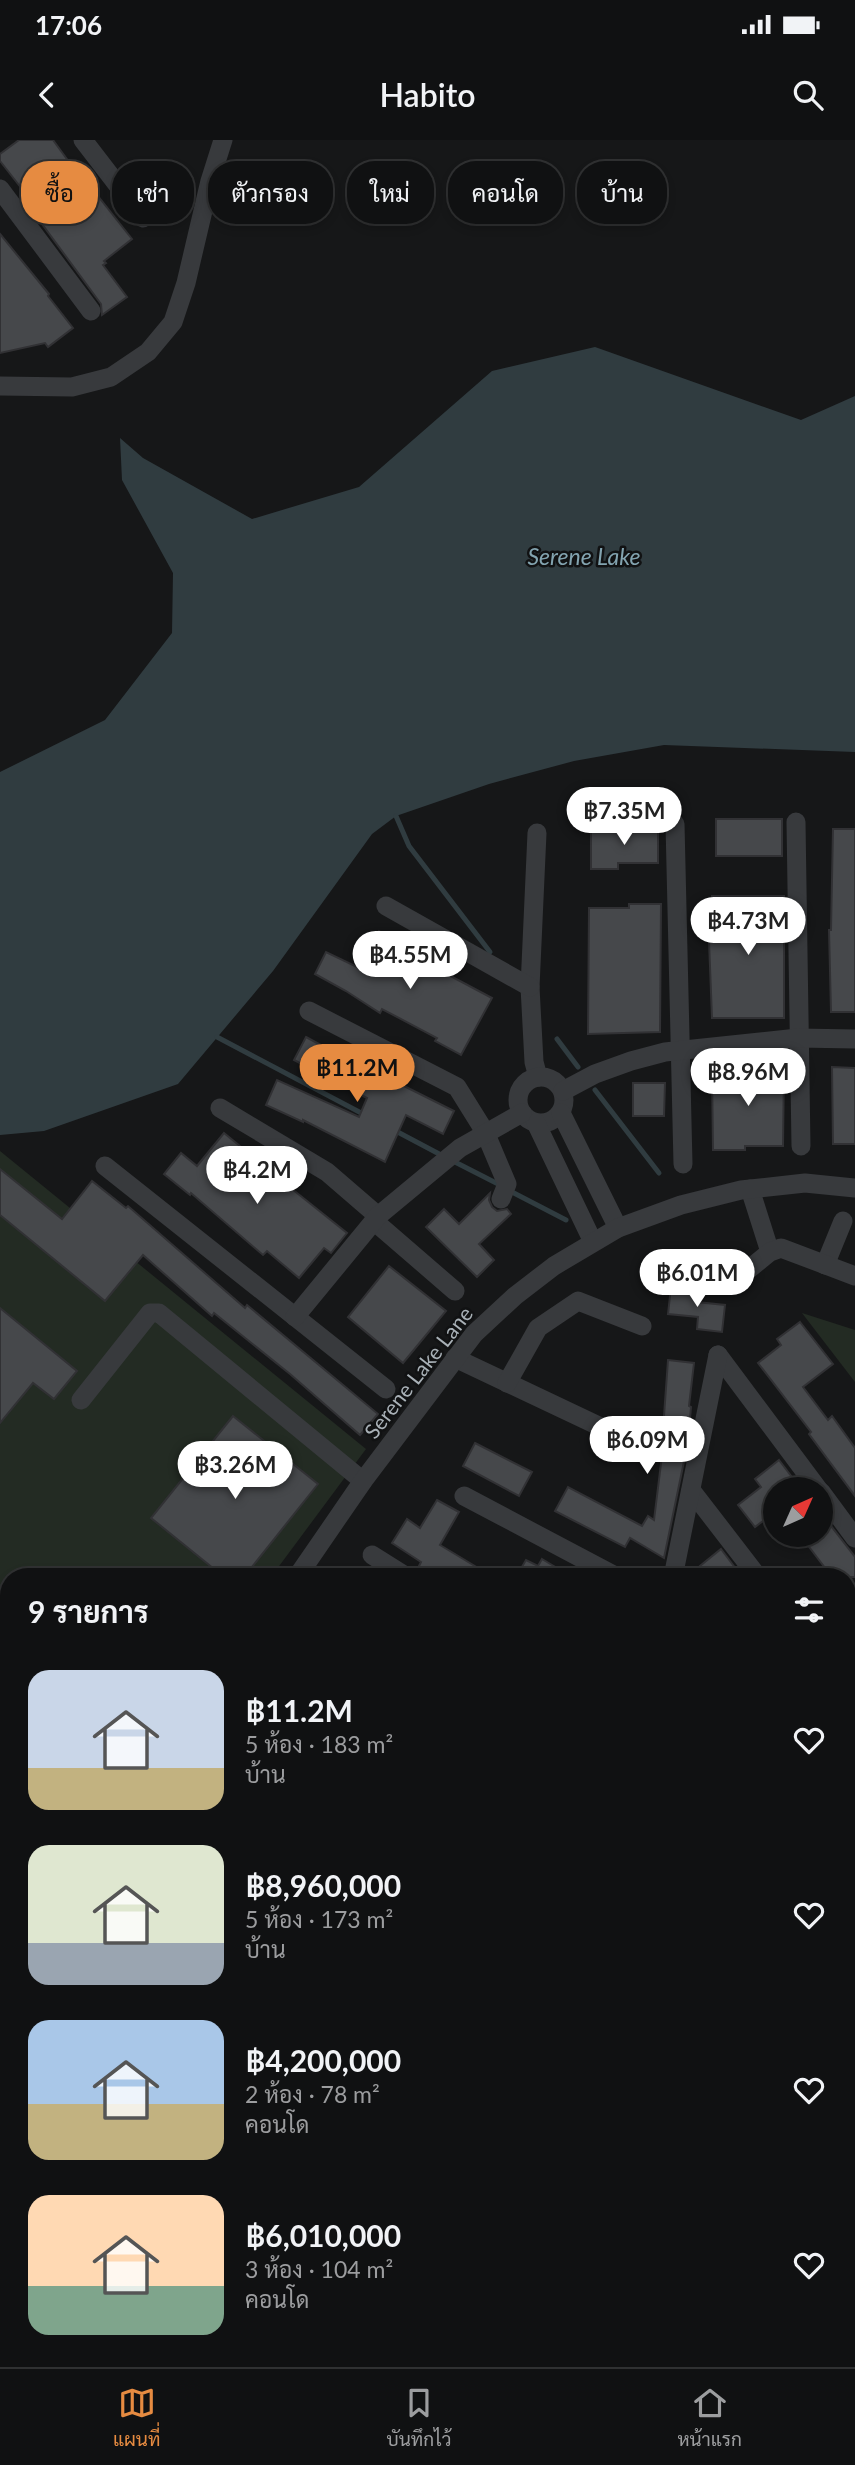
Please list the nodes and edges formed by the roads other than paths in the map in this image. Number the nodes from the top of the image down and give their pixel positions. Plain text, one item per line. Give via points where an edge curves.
1 (83, 140) edge
2 (223, 140) edge
3 (112, 178) edge
4 (0, 189) edge
5 (91, 311) dead end
6 (0, 386) edge
7 (796, 822) dead end
8 (675, 824) dead end
9 (537, 833) dead end
10 (386, 906) dead end
11 (530, 991) junction
12 (309, 1011) dead end
13 (798, 1038) junction
14 (855, 1039) edge
15 (680, 1051) junction
16 (538, 1077) junction
17 (563, 1091) junction
18 (220, 1108) dead end
19 (561, 1113) junction
20 (529, 1118) junction
21 (485, 1132) junction
22 (801, 1146) dead end
23 (683, 1164) dead end
24 (105, 1166) dead end
25 (855, 1188) edge
26 (750, 1189) junction
27 (504, 1192) dead end
28 (376, 1218) junction
29 (843, 1221) dead end
30 (618, 1228) junction
31 (593, 1242) junction
32 (770, 1252) junction
33 (825, 1265) junction
34 (855, 1276) edge
35 (713, 1282) dead end
36 (455, 1291) dead end
37 (295, 1317) junction
38 (642, 1326) dead end
39 (455, 1358) junction
40 (507, 1383) junction
41 (386, 1389) dead end
42 (81, 1400) dead end
43 (641, 1446) dead end
44 (810, 1477) edge
45 (363, 1481) junction
46 (691, 1490) junction
47 (464, 1496) dead end
48 (833, 1508) edge
49 (855, 1538) edge
50 (372, 1555) dead end
51 (303, 1568) edge
52 (393, 1568) edge
53 (600, 1568) edge
54 (675, 1568) edge
55 (751, 1568) edge

1 - 3 street
2 - 6 street via 173,322 148,352 111,377 72,387
4 - 5 street
7 - 13 street
8 - 15 street
9 - 11 street
10 - 11 street
11 - 16 street
12 - 21 street via 457,1087
13 - 14 street
13 - 15 street
13 - 22 street
15 - 17 street via 631,1061
15 - 23 street
16 - 17 street via 553,1080
16 - 20 street via 520,1090 518,1104
17 - 19 street
18 - 28 street via 327,1172
19 - 20 street via 550,1122
19 - 30 street
20 - 21 street
20 - 31 street
21 - 27 street
21 - 28 street
24 - 37 street
25 - 26 street, Serene Lake Lane via 805,1183
26 - 30 street, Serene Lake Lane via 681,1205
26 - 32 street
28 - 36 street
28 - 37 street
29 - 33 street
30 - 31 street, Serene Lake Lane
31 - 39 street, Serene Lake Lane via 515,1296
32 - 33 street via 781,1248
32 - 35 street via 738,1278
33 - 34 street
37 - 41 street
38 - 40 street via 579,1301 538,1328
39 - 40 street
39 - 45 street, Serene Lake Lane
40 - 43 street
42 - 45 street via 150,1313 159,1313
44 - 46 street via 718,1355
45 - 51 street, Serene Lake Lane
46 - 54 street
46 - 55 street
47 - 53 street
48 - 49 street
50 - 52 street

